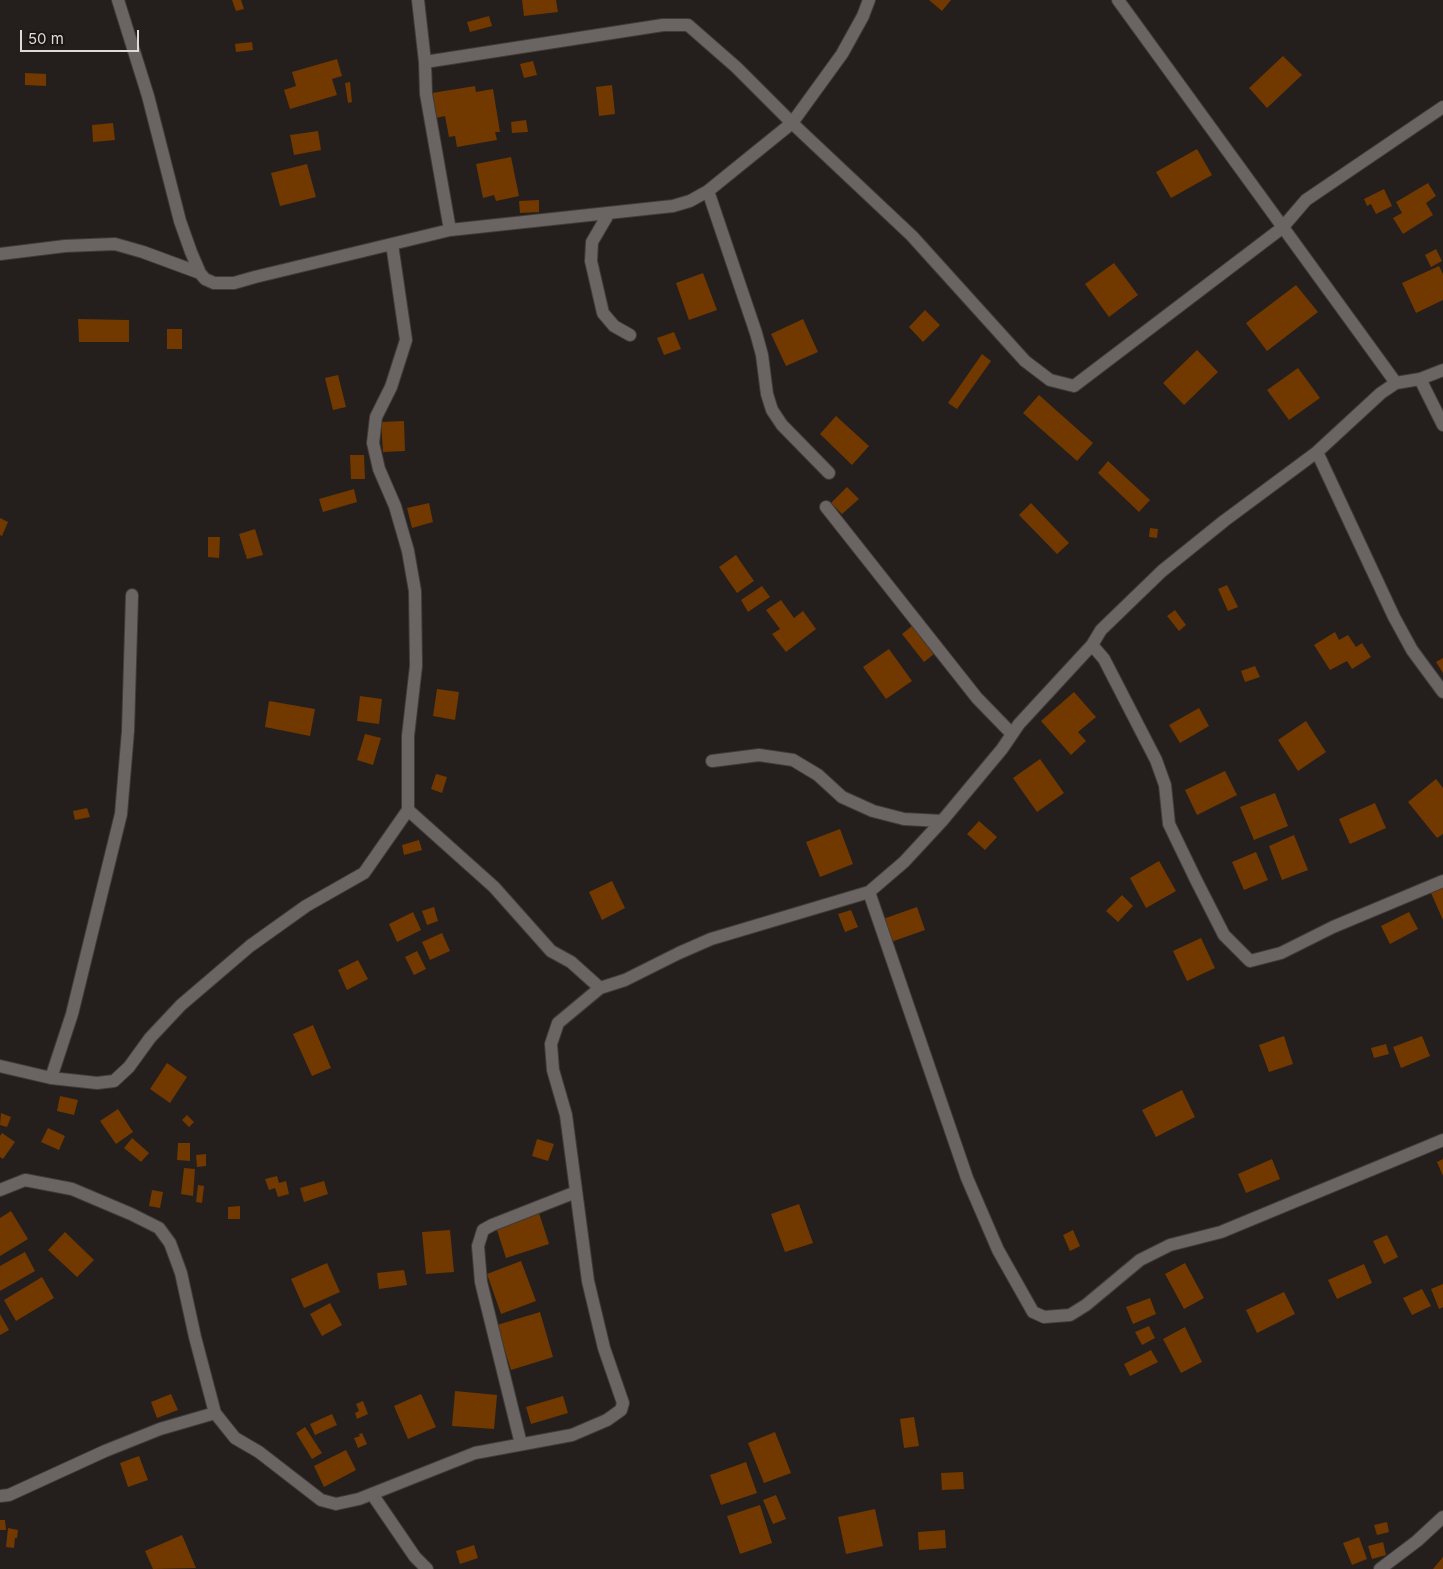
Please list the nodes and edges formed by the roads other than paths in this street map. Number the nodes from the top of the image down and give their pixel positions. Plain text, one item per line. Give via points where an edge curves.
1 (118, 0) edge
2 (418, 0) edge
3 (869, 0) edge
4 (1118, 0) edge
5 (425, 62) junction
6 (1443, 108) edge
7 (792, 123) junction
8 (708, 191) junction
9 (609, 213) junction
10 (1282, 228) junction
11 (450, 230) junction
12 (392, 244) junction
13 (0, 254) edge
14 (200, 273) junction
15 (630, 335) dead end
16 (1443, 370) edge
17 (1420, 379) junction
18 (1396, 383) junction
19 (1443, 425) edge
20 (1317, 452) junction
21 (829, 473) dead end
22 (826, 507) dead end
23 (132, 595) dead end
24 (1092, 645) junction
25 (1443, 692) edge
26 (1012, 734) junction
27 (712, 761) dead end
28 (408, 810) junction
29 (942, 821) junction
30 (1443, 881) edge
31 (869, 892) junction
32 (600, 988) junction
33 (0, 1066) edge
34 (51, 1078) junction
35 (1443, 1140) edge
36 (0, 1190) edge
37 (576, 1192) junction
38 (215, 1413) junction
39 (521, 1444) junction
40 (372, 1494) junction
41 (0, 1496) edge
42 (1443, 1517) edge
43 (426, 1569) edge
44 (1380, 1569) edge

1 - 14 street via 148,96 180,221
2 - 5 street
3 - 7 street via 842,54
4 - 10 street
5 - 7 street via 663,24 688,25
5 - 11 street via 426,94
6 - 10 street via 1306,200
7 - 8 street
7 - 10 street via 912,236 1025,361 1050,380 1074,386
8 - 9 street via 673,206
8 - 21 street via 756,333 772,410
9 - 11 street
9 - 15 street via 592,242 591,261 603,313 614,326
10 - 18 street
11 - 12 street
12 - 14 street via 234,283 214,283
12 - 28 street via 406,340 391,386 376,417 373,443 408,551 415,591 416,666 408,736
13 - 14 street via 115,244
16 - 17 street
17 - 18 street
17 - 19 street
18 - 20 street
20 - 24 street via 1162,571 1101,630
20 - 25 street via 1398,625 1427,673
22 - 26 street via 977,698
23 - 34 street via 128,731 121,814 72,1014
24 - 26 street
24 - 30 street via 1104,659 1156,760 1165,784 1168,824 1224,935 1250,961 1281,953 1333,927
26 - 29 street
27 - 29 street via 759,755 793,760 818,775 842,797 873,811 904,819
28 - 32 street via 494,887 551,951 571,962
28 - 34 street via 364,873 306,906 250,946 181,1005 150,1038 129,1068 114,1080 97,1083
29 - 31 street via 904,862
31 - 32 street via 711,939 625,980
31 - 35 street via 967,1178 998,1250 1033,1312 1044,1316 1070,1315 1140,1260 1170,1245 1221,1232
32 - 37 street via 558,1023 551,1044 553,1070 566,1115
33 - 34 street
36 - 38 street via 25,1180 72,1189 159,1228 170,1243 181,1273
37 - 39 street via 492,1225 483,1230 478,1246 481,1282
37 - 39 street via 588,1281 604,1348 623,1403 621,1410 607,1420 572,1435
38 - 40 street via 235,1438 321,1500 336,1504
38 - 41 street via 160,1429 9,1495
39 - 40 street via 475,1453
40 - 43 street
42 - 44 street

